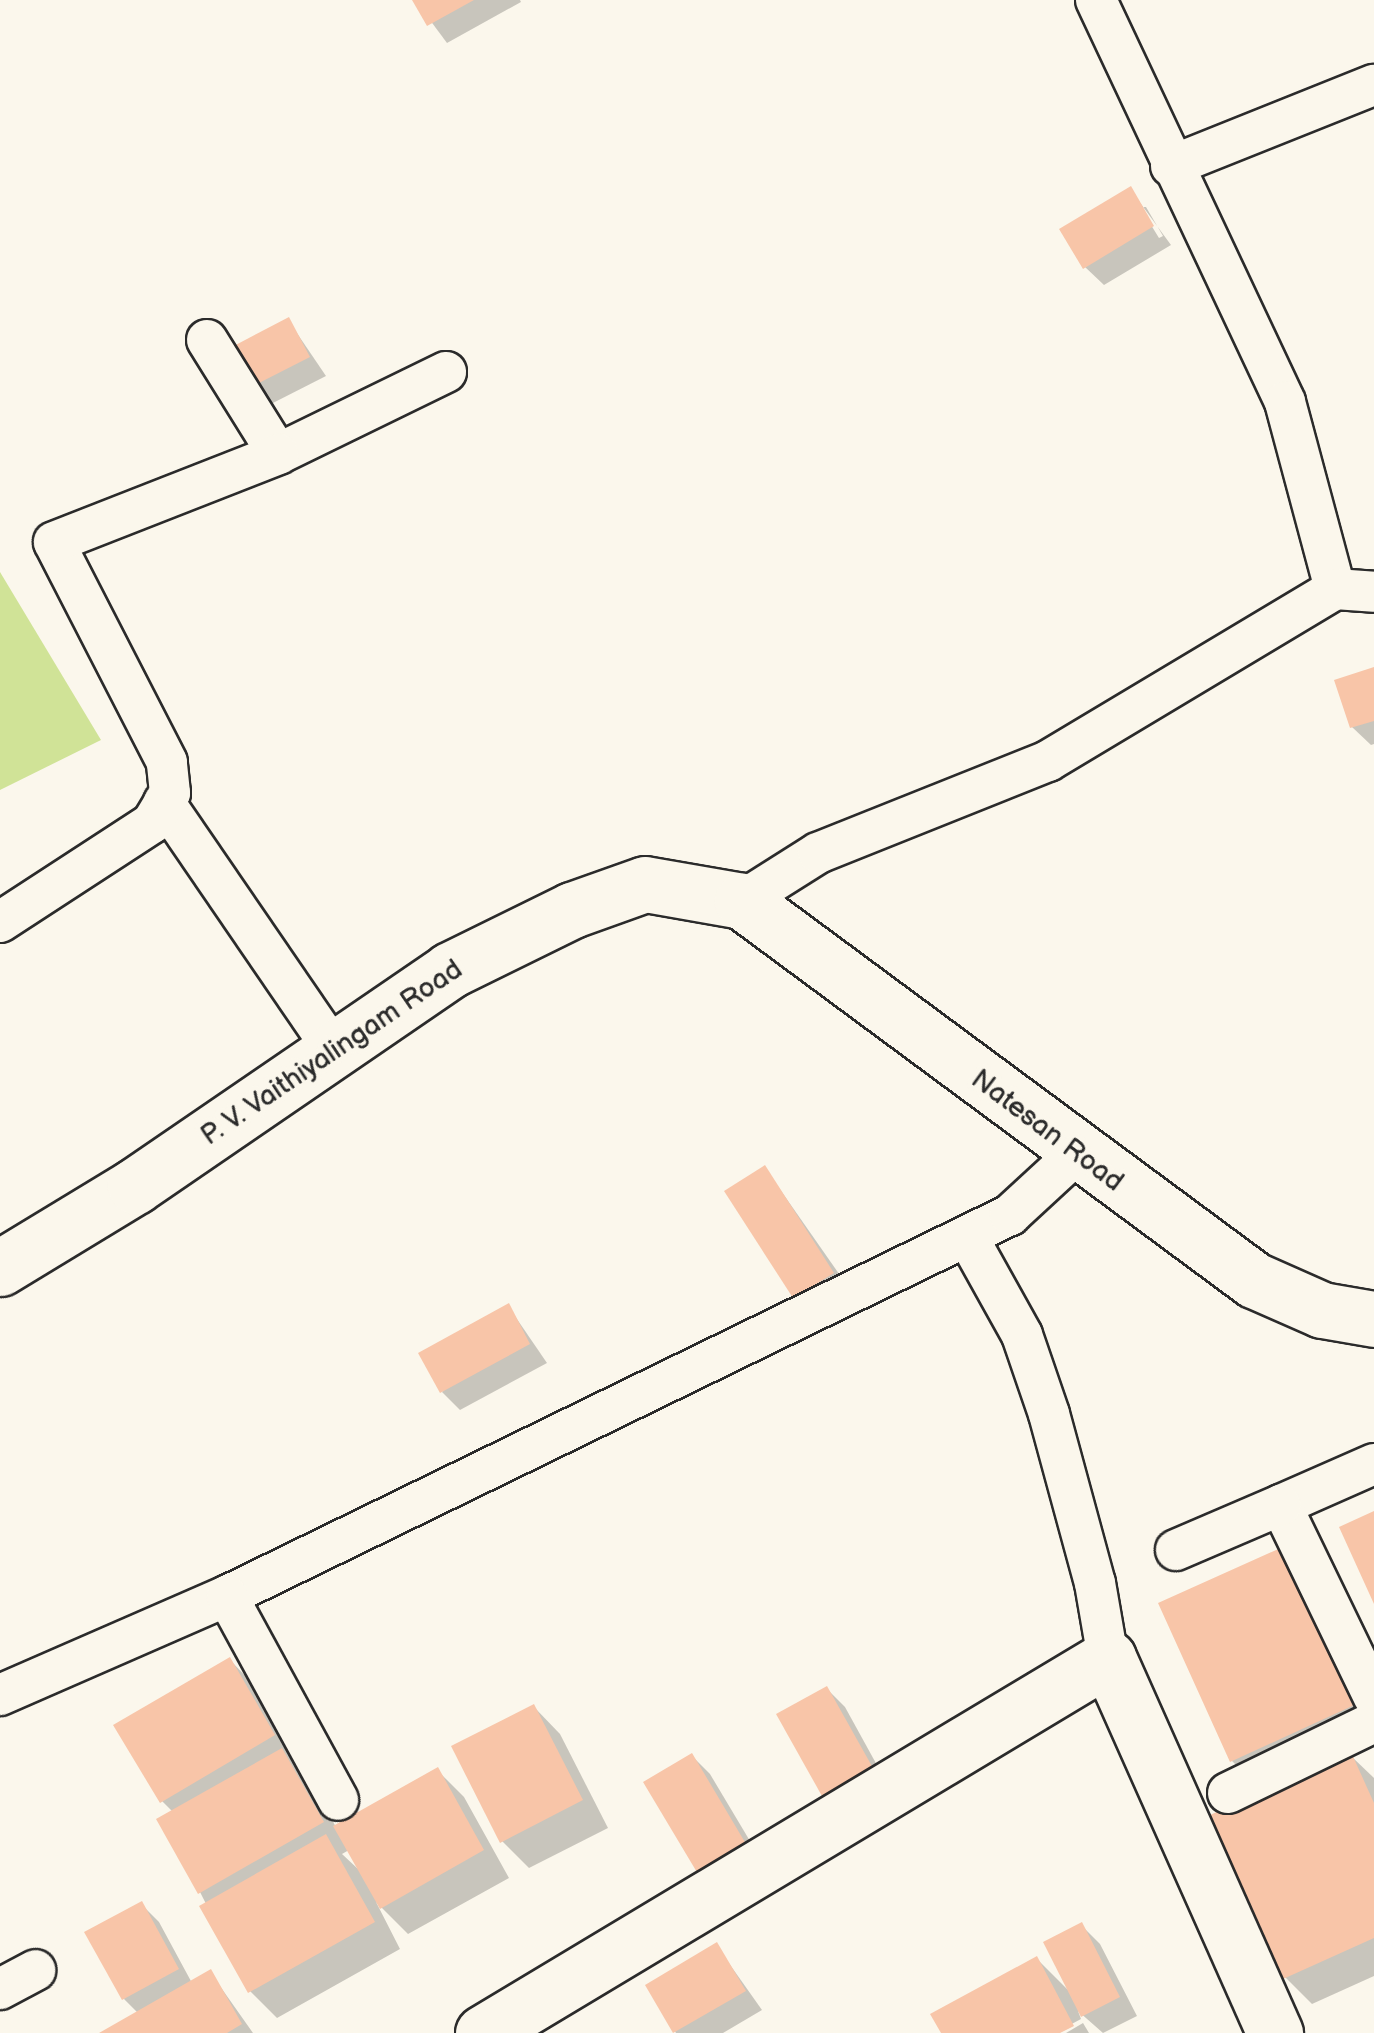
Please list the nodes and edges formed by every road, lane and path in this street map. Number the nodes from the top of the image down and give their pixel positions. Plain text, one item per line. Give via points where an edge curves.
1 (1096, 0) edge
2 (1374, 85) edge
3 (1171, 166) junction
4 (207, 340) dead end
5 (446, 372) dead end
6 (278, 454) junction
7 (1355, 590) edge
8 (164, 802) junction
9 (742, 901) junction
10 (0, 922) edge
11 (334, 1050) junction
12 (1076, 1154) junction
13 (967, 1236) junction
14 (0, 1268) edge
15 (1374, 1319) edge
16 (1374, 1464) edge
17 (1281, 1505) junction
18 (1176, 1550) dead end
19 (227, 1596) junction
20 (1108, 1658) junction
21 (0, 1695) edge
22 (1374, 1697) edge
23 (1374, 1722) edge
24 (1228, 1793) dead end
25 (338, 1800) dead end
26 (1263, 2028) edge
27 (483, 2033) edge

1 - 3 street
2 - 3 street
3 - 7 street via 1285,402
4 - 6 street
5 - 6 street
6 - 8 street via 54,542 167,762
7 - 9 street via 1048,762 818,853
8 - 10 street via 152,823
8 - 11 street
9 - 11 street, P. V. Vaithiyalingam Road via 645,884 572,910 450,970
9 - 12 street, Natesan Road
11 - 14 street, P. V. Vaithiyalingam Road via 135,1186
12 - 13 street via 1010,1215
12 - 15 street, Natesan Road via 1254,1280 1322,1310
13 - 19 street
13 - 20 street via 1022,1335 1038,1382 1095,1583
16 - 17 street
17 - 18 street
17 - 22 street
19 - 21 street
19 - 25 street
20 - 26 street
20 - 27 street
23 - 24 street

